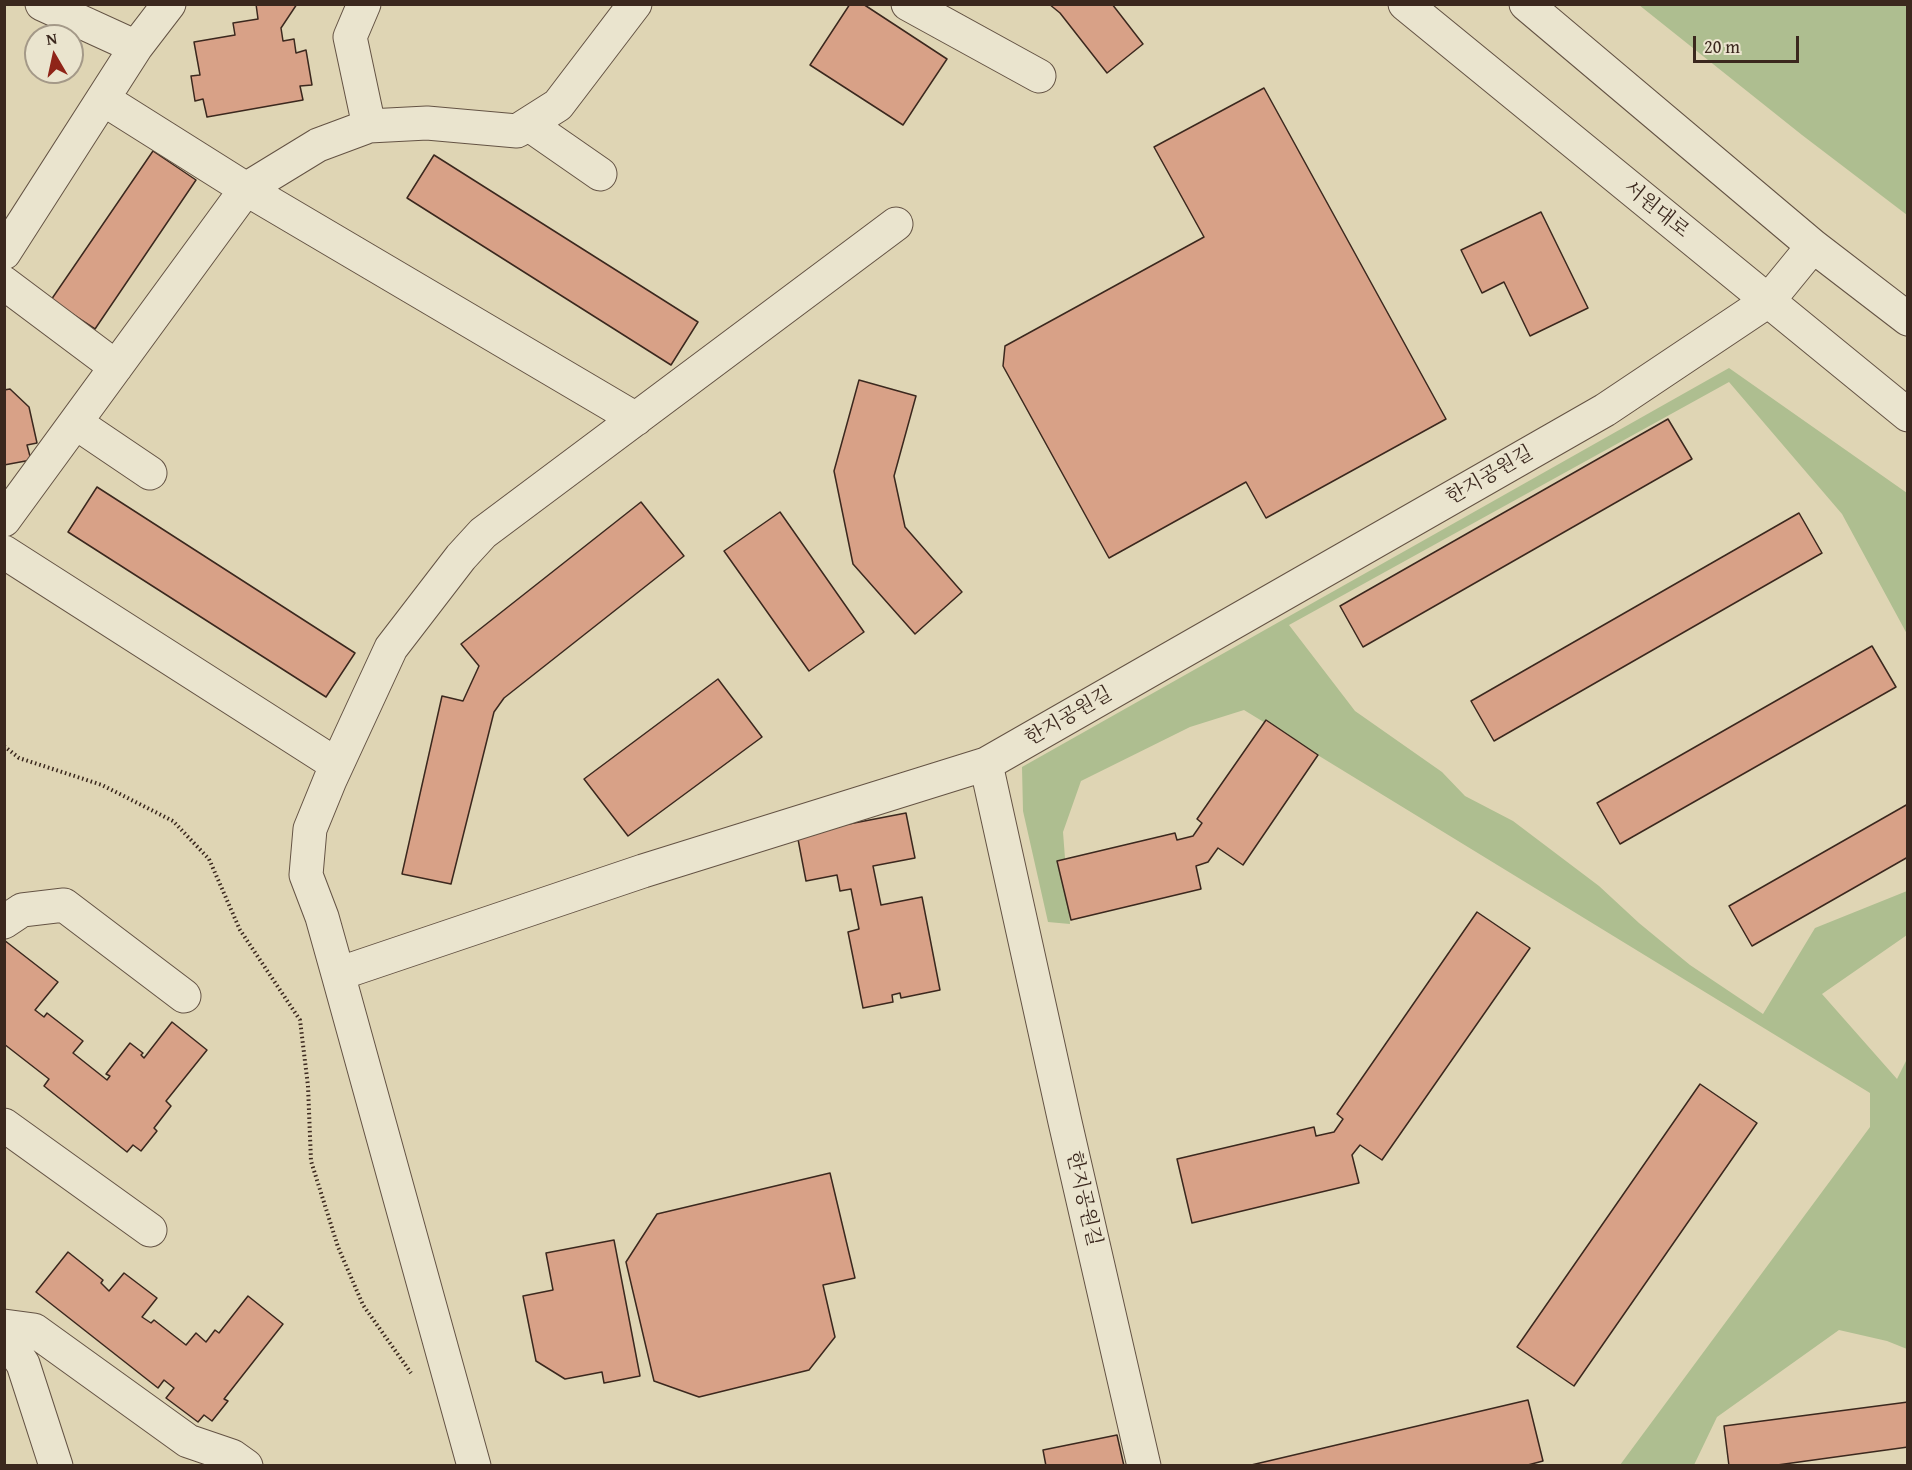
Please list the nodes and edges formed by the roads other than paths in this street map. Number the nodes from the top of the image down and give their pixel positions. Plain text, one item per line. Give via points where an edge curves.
1 (42, 4) edge
2 (169, 4) edge
3 (364, 4) edge
4 (635, 4) edge
5 (908, 4) edge
6 (1405, 4) edge
7 (1526, 4) edge
8 (136, 47) junction
9 (1039, 76) dead end
10 (102, 99) junction
11 (528, 124) junction
12 (369, 126) junction
13 (600, 174) dead end
14 (246, 189) junction
15 (896, 224) dead end
16 (1813, 246) junction
17 (4, 253) edge
18 (4, 283) edge
19 (1768, 301) junction
20 (1908, 319) edge
21 (116, 367) junction
22 (1908, 415) edge
23 (636, 419) junction
24 (76, 423) junction
25 (150, 473) dead end
26 (4, 520) edge
27 (4, 552) edge
28 (337, 765) junction
29 (986, 765) junction
30 (4, 922) edge
31 (338, 974) junction
32 (184, 996) dead end
33 (4, 1125) edge
34 (150, 1230) dead end
35 (4, 1326) edge
36 (4, 1336) edge
37 (56, 1466) edge
38 (246, 1466) edge
39 (474, 1466) edge
40 (1144, 1466) edge

1 - 8 street
2 - 8 street
3 - 12 street via 350,38
4 - 11 street via 558,105
5 - 9 street
6 - 19 street, 서원대로
7 - 16 street
8 - 10 street
10 - 14 street
10 - 17 street
11 - 12 street via 517,131 427,123
11 - 13 street
12 - 14 street via 318,145
14 - 21 street
14 - 23 street
15 - 23 street
16 - 19 street, 한지공원길
16 - 20 street
18 - 21 street
19 - 22 street, 서원대로
19 - 29 street, 한지공원길 via 1605,410
21 - 24 street
23 - 28 street via 483,533 461,557 391,648
24 - 25 street
24 - 26 street
27 - 28 street
28 - 31 street via 310,829 306,874
29 - 31 street via 643,871
29 - 40 street, 한지공원길
30 - 32 street via 22,910 64,905
31 - 39 street
33 - 34 street
35 - 38 street via 34,1330 188,1441 232,1456
36 - 37 street via 23,1364

